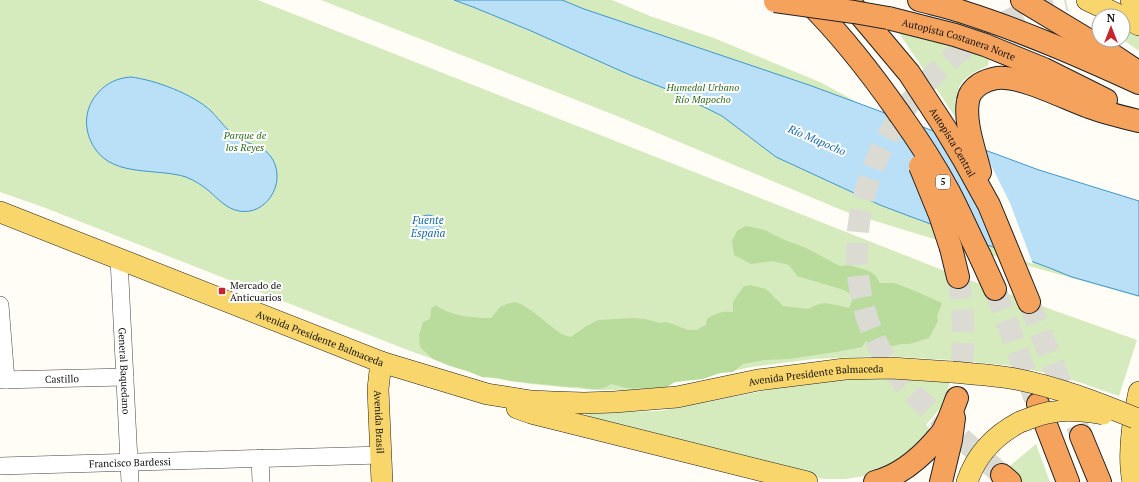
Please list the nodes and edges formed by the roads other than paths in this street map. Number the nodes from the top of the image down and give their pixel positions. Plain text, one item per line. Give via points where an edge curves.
1 (771, 0) edge
2 (806, 0) edge
3 (847, 0) edge
4 (919, 0) edge
5 (1022, 0) edge
6 (1088, 0) edge
7 (1132, 0) edge
8 (1139, 4) edge
9 (1105, 8) edge
10 (1066, 9) dead end
11 (1108, 52) junction
12 (1139, 72) edge
13 (1139, 83) edge
14 (897, 110) junction
15 (1139, 116) edge
16 (1139, 121) edge
17 (989, 204) junction
18 (0, 212) edge
19 (119, 259) junction
20 (958, 277) tunnel mouth
21 (995, 289) tunnel mouth
22 (1029, 302) tunnel mouth
23 (0, 305) edge
24 (381, 362) junction
25 (125, 377) junction
26 (3, 380) edge
27 (956, 384) junction
28 (1139, 392) edge
29 (487, 394) junction
30 (1038, 404) tunnel mouth
31 (1137, 419) edge
32 (1081, 436) tunnel mouth
33 (381, 455) junction
34 (260, 458) junction
35 (129, 462) junction
36 (0, 466) edge
37 (748, 474) edge
38 (130, 482) edge
39 (261, 482) edge
40 (382, 482) edge
41 (806, 482) edge
42 (875, 482) edge
43 (941, 482) edge
44 (967, 482) edge
45 (1068, 482) edge
46 (1100, 482) edge
47 (1133, 482) edge

1 - 15 highway, Autopista Costanera Norte, bridge via 888,18 948,33 1044,69
2 - 14 highway, 5 via 862,62
3 - 17 highway, Autopista Central via 908,73 945,128
4 - 13 highway via 1007,27
5 - 11 highway
6 - 9 main road
7 - 8 main road
10 - 11 highway via 1080,28
11 - 12 highway
14 - 20 highway, bridge via 944,226
14 - 21 highway, 5, bridge via 936,168
16 - 17 highway via 1106,113 1019,81 997,78 983,82 970,93 968,107 970,133
17 - 22 highway, Autopista Central
18 - 19 main road, Avenida Presidente Balmaceda
19 - 24 main road, Avenida Presidente Balmaceda
19 - 25 street, General Baquedano
23 - 26 street
24 - 29 main road, Avenida Presidente Balmaceda
24 - 33 main road, Avenida Brasil via 378,389
25 - 26 street, Castillo
25 - 35 street, General Baquedano
27 - 29 main road, Avenida Presidente Balmaceda via 891,368 845,369 758,380 677,397 614,402 553,402
27 - 31 main road, Avenida Presidente Balmaceda, bridge via 997,376 1030,382 1090,400
27 - 42 highway via 945,428 912,463 892,476
27 - 43 highway via 951,440
28 - 47 main road via 1130,456
29 - 37 main road, Avenida Presidente Balmaceda via 531,413
30 - 45 highway
31 - 44 main road, bridge via 1064,410 1038,415 1005,431 990,444 975,464
32 - 46 highway
33 - 34 street, Francisco Bardessi
33 - 40 main road, Avenida Brasil
34 - 35 street, Francisco Bardessi
34 - 39 street
35 - 36 street, Francisco Bardessi
35 - 38 street, General Baquedano
37 - 41 main road, Avenida Presidente Balmaceda

